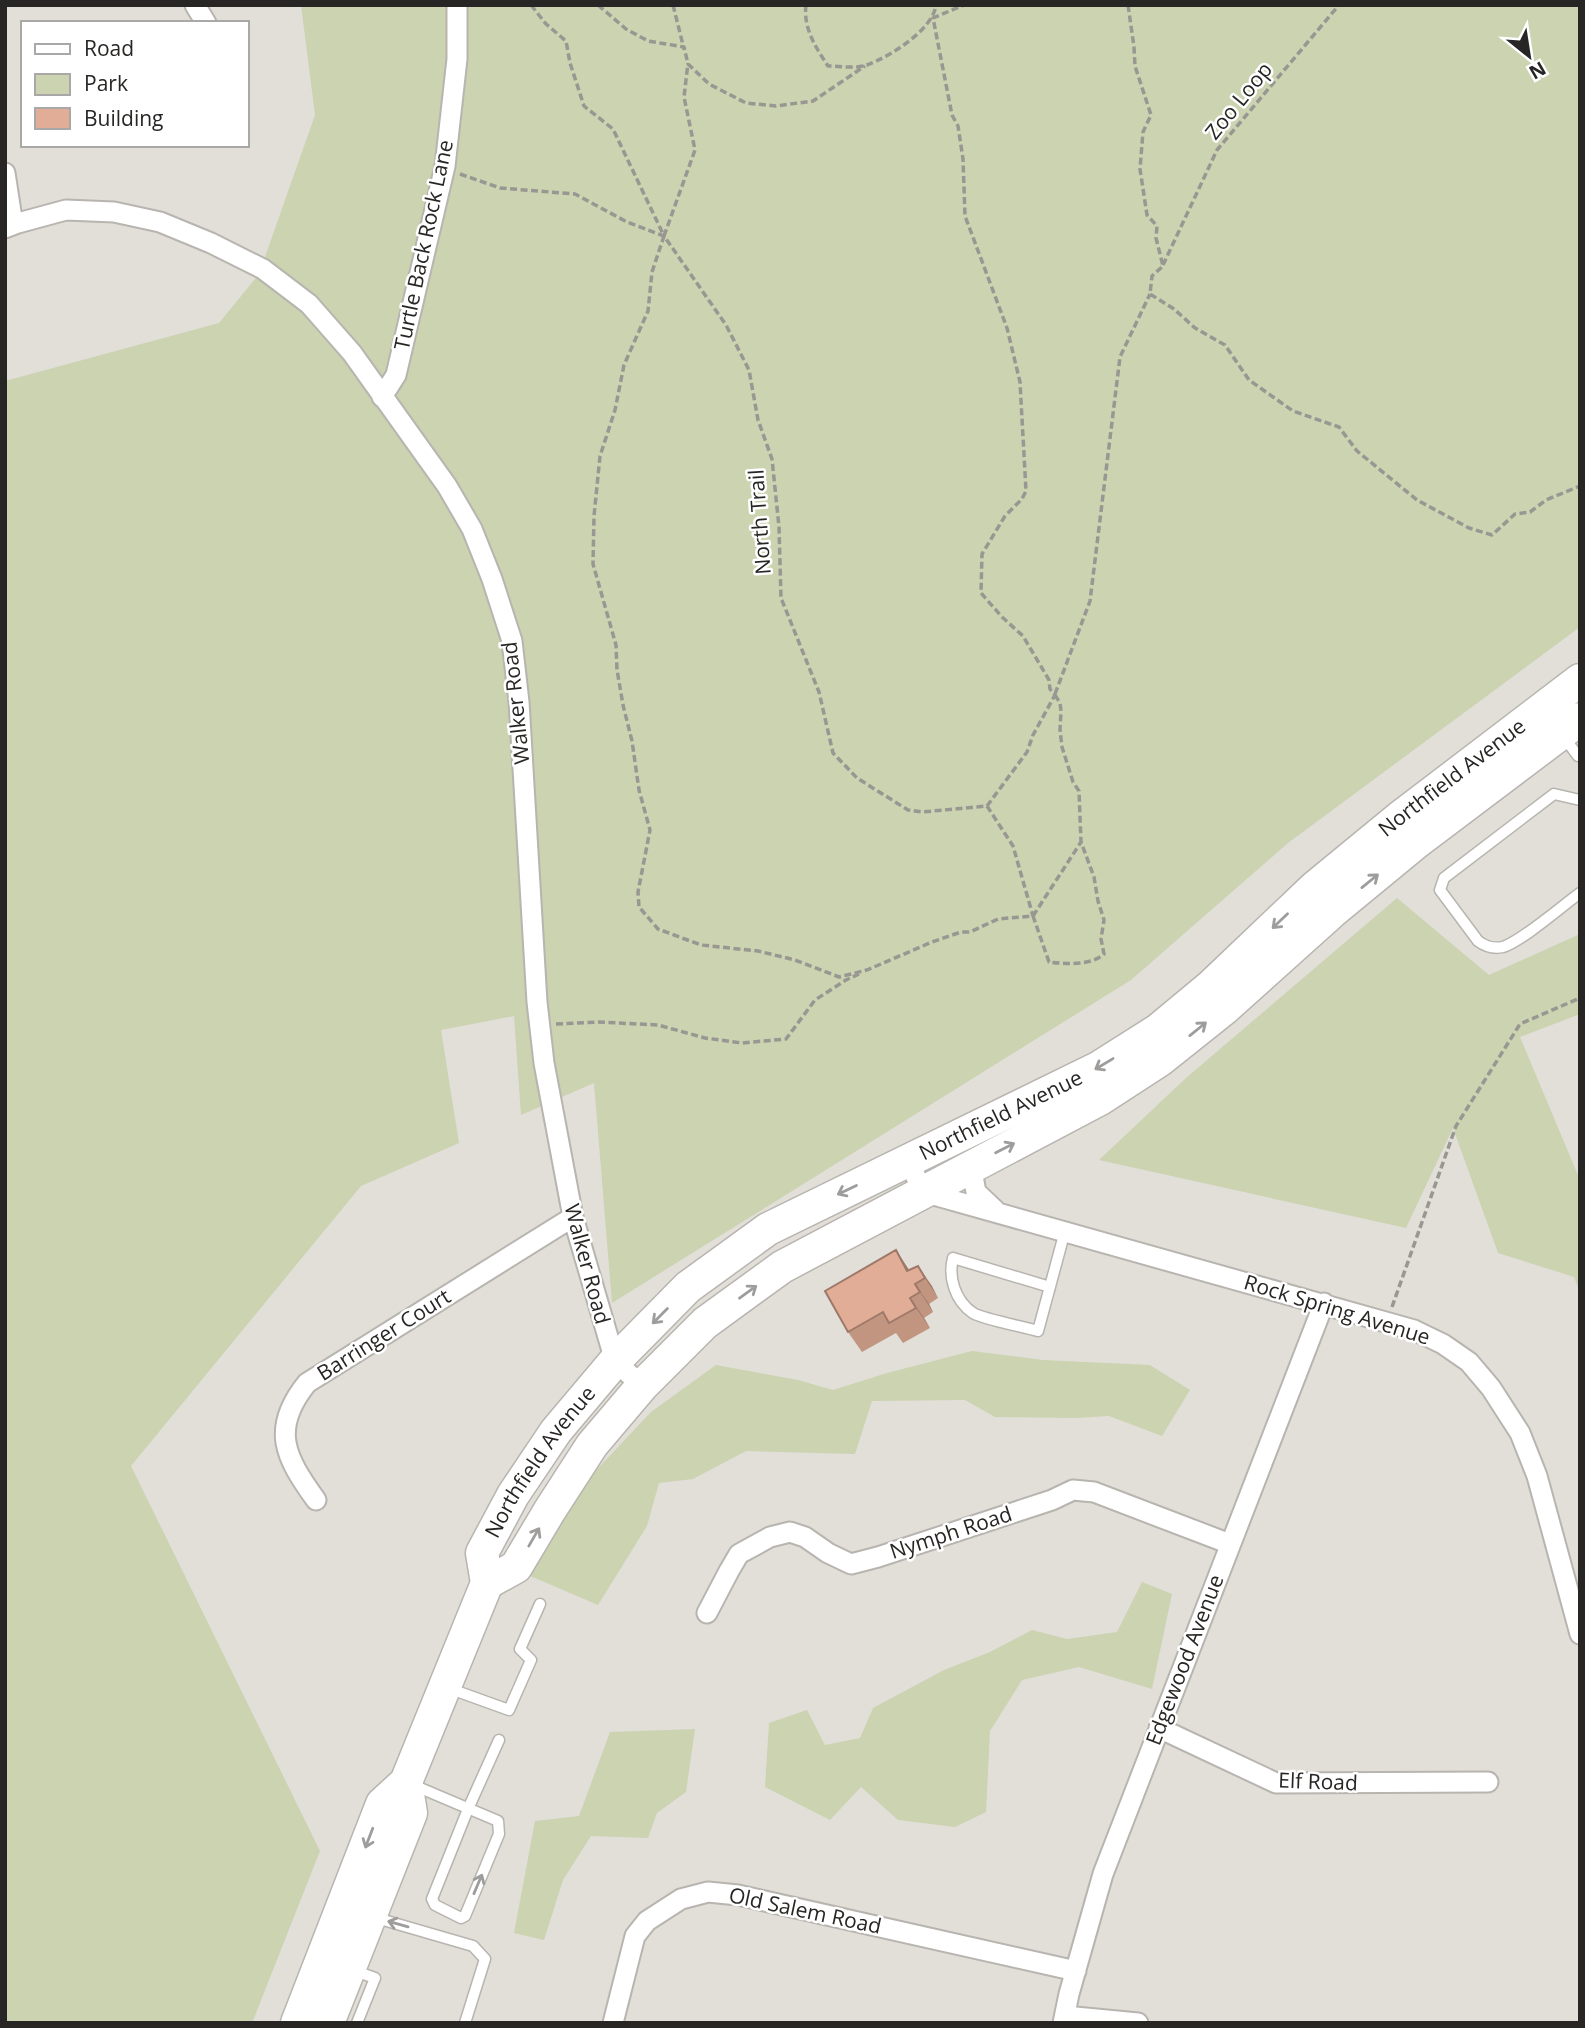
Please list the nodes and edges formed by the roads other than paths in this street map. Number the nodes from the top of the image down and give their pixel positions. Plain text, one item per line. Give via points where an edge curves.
1 (195, 5) edge
2 (457, 5) edge
3 (205, 21) edge
4 (5, 173) edge
5 (9, 227) edge
6 (382, 397) junction
7 (1580, 680) edge
8 (1560, 726) edge
9 (1580, 800) edge
10 (1580, 893) edge
11 (908, 1160) junction
12 (971, 1166) junction
13 (923, 1192) junction
14 (996, 1211) junction
15 (573, 1217) junction
16 (1066, 1231) junction
17 (1051, 1286) junction
18 (1324, 1303) junction
19 (615, 1361) junction
20 (642, 1386) junction
21 (316, 1500) dead end
22 (1230, 1544) junction
23 (487, 1583) junction
24 (540, 1604) dead end
25 (707, 1613) dead end
26 (1580, 1634) edge
27 (444, 1687) junction
28 (1159, 1728) junction
29 (499, 1740) dead end
30 (1488, 1782) dead end
31 (406, 1783) junction
32 (468, 1809) junction
33 (370, 1916) junction
34 (349, 1969) junction
35 (1076, 1971) junction
36 (1064, 2019) edge
37 (297, 2023) edge
38 (328, 2023) edge
39 (357, 2023) edge
40 (465, 2023) edge
41 (613, 2023) edge
42 (1138, 2023) edge

1 - 3 street
2 - 6 street, Turtle Back Rock Lane via 457,59 445,166 396,376
4 - 5 street
5 - 6 street, Walker Road via 65,210 114,212 160,222 211,243 263,269 309,304 352,353
6 - 15 street, Walker Road via 447,486 472,529 512,641 537,1002
7 - 8 main road, Northfield Avenue
8 -> 11 main road, Northfield Avenue via 1399,818 1315,887 1158,1030 1098,1068
12 -> 8 main road, Northfield Avenue via 1100,1098 1160,1060
9 - 10 lane via 1555,794 1444,878 1440,890 1478,941 1494,948 1510,944
11 - 13 street
11 -> 19 main road, Northfield Avenue via 768,1228 688,1287
12 - 13 main road, Northfield Avenue
12 - 14 street via 976,1192
13 - 14 street, Rock Spring Avenue
20 -> 13 main road, Northfield Avenue via 705,1323 782,1267
14 - 16 street, Rock Spring Avenue
15 - 19 street, Walker Road
15 - 21 street, Barringer Court via 307,1383 292,1407 285,1437 295,1471
16 - 17 lane
16 - 18 street, Rock Spring Avenue
17 - 17 lane via 1038,1331 974,1314 957,1296 950,1270 953,1258
18 - 22 street, Edgewood Avenue
18 - 26 street, Rock Spring Avenue via 1414,1330 1443,1344 1469,1362 1490,1388 1520,1433 1537,1476
19 - 20 street
19 - 23 main road, Northfield Avenue via 556,1431 513,1495 482,1553
23 -> 20 main road, Northfield Avenue via 516,1567 592,1445
22 - 25 street, Nymph Road via 1094,1492 1073,1490 851,1564 805,1537 790,1532 770,1537 739,1554
22 - 28 street, Edgewood Avenue
23 - 27 main road, Northfield Avenue
24 - 27 lane via 520,1649 531,1661 509,1710
27 - 31 main road, Northfield Avenue
28 - 30 street, Elf Road via 1276,1783
28 - 35 street, Edgewood Avenue via 1103,1874
29 - 32 lane
31 - 32 lane
31 - 33 main road, Northfield Avenue via 411,1812
31 -> 37 main road, Northfield Avenue via 382,1804
32 -> 32 lane via 432,1899 461,1918 499,1834 498,1821
33 - 34 main road, Northfield Avenue
40 -> 33 lane via 485,1959 473,1946
34 - 38 main road, Northfield Avenue
34 - 39 lane via 375,1978
35 - 36 street, Edgewood Avenue
35 - 41 street, Old Salem Road via 708,1892 681,1899 647,1921 635,1936
36 - 42 street

